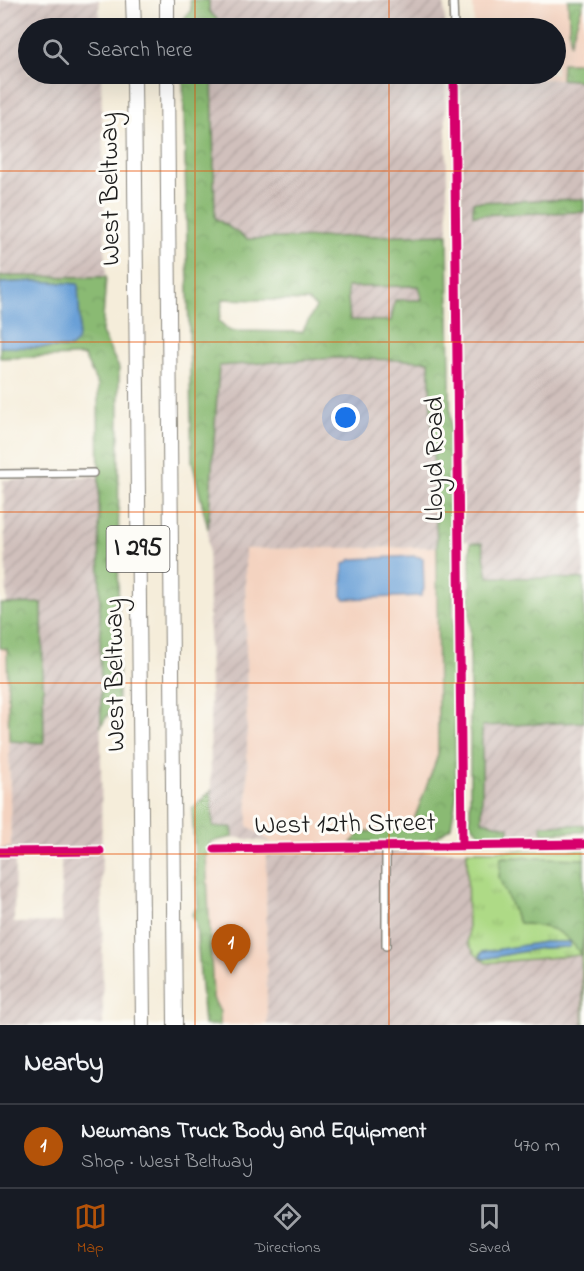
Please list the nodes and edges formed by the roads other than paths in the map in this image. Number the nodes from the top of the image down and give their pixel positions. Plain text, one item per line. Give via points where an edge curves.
1 (134, 0) edge
2 (166, 0) edge
3 (453, 0) edge
4 (134, 18) edge
5 (167, 18) edge
6 (454, 18) edge
7 (134, 84) edge
8 (167, 84) edge
9 (454, 84) edge
10 (93, 472) dead end
11 (0, 474) edge
12 (584, 844) edge
13 (462, 845) junction
14 (386, 847) junction
15 (215, 849) dead end
16 (100, 851) dead end
17 (0, 852) edge
18 (386, 946) dead end
19 (142, 1025) edge
20 (175, 1025) edge

1 - 4 highway
2 - 5 highway
3 - 6 street
7 - 19 highway, West Beltway / I 295
8 - 20 highway, West Beltway / I 295
9 - 13 street, Lloyd Road
10 - 11 street
12 - 13 street, West 12th Street
13 - 14 street, West 12th Street
14 - 15 street, West 12th Street
14 - 18 street
16 - 17 street

